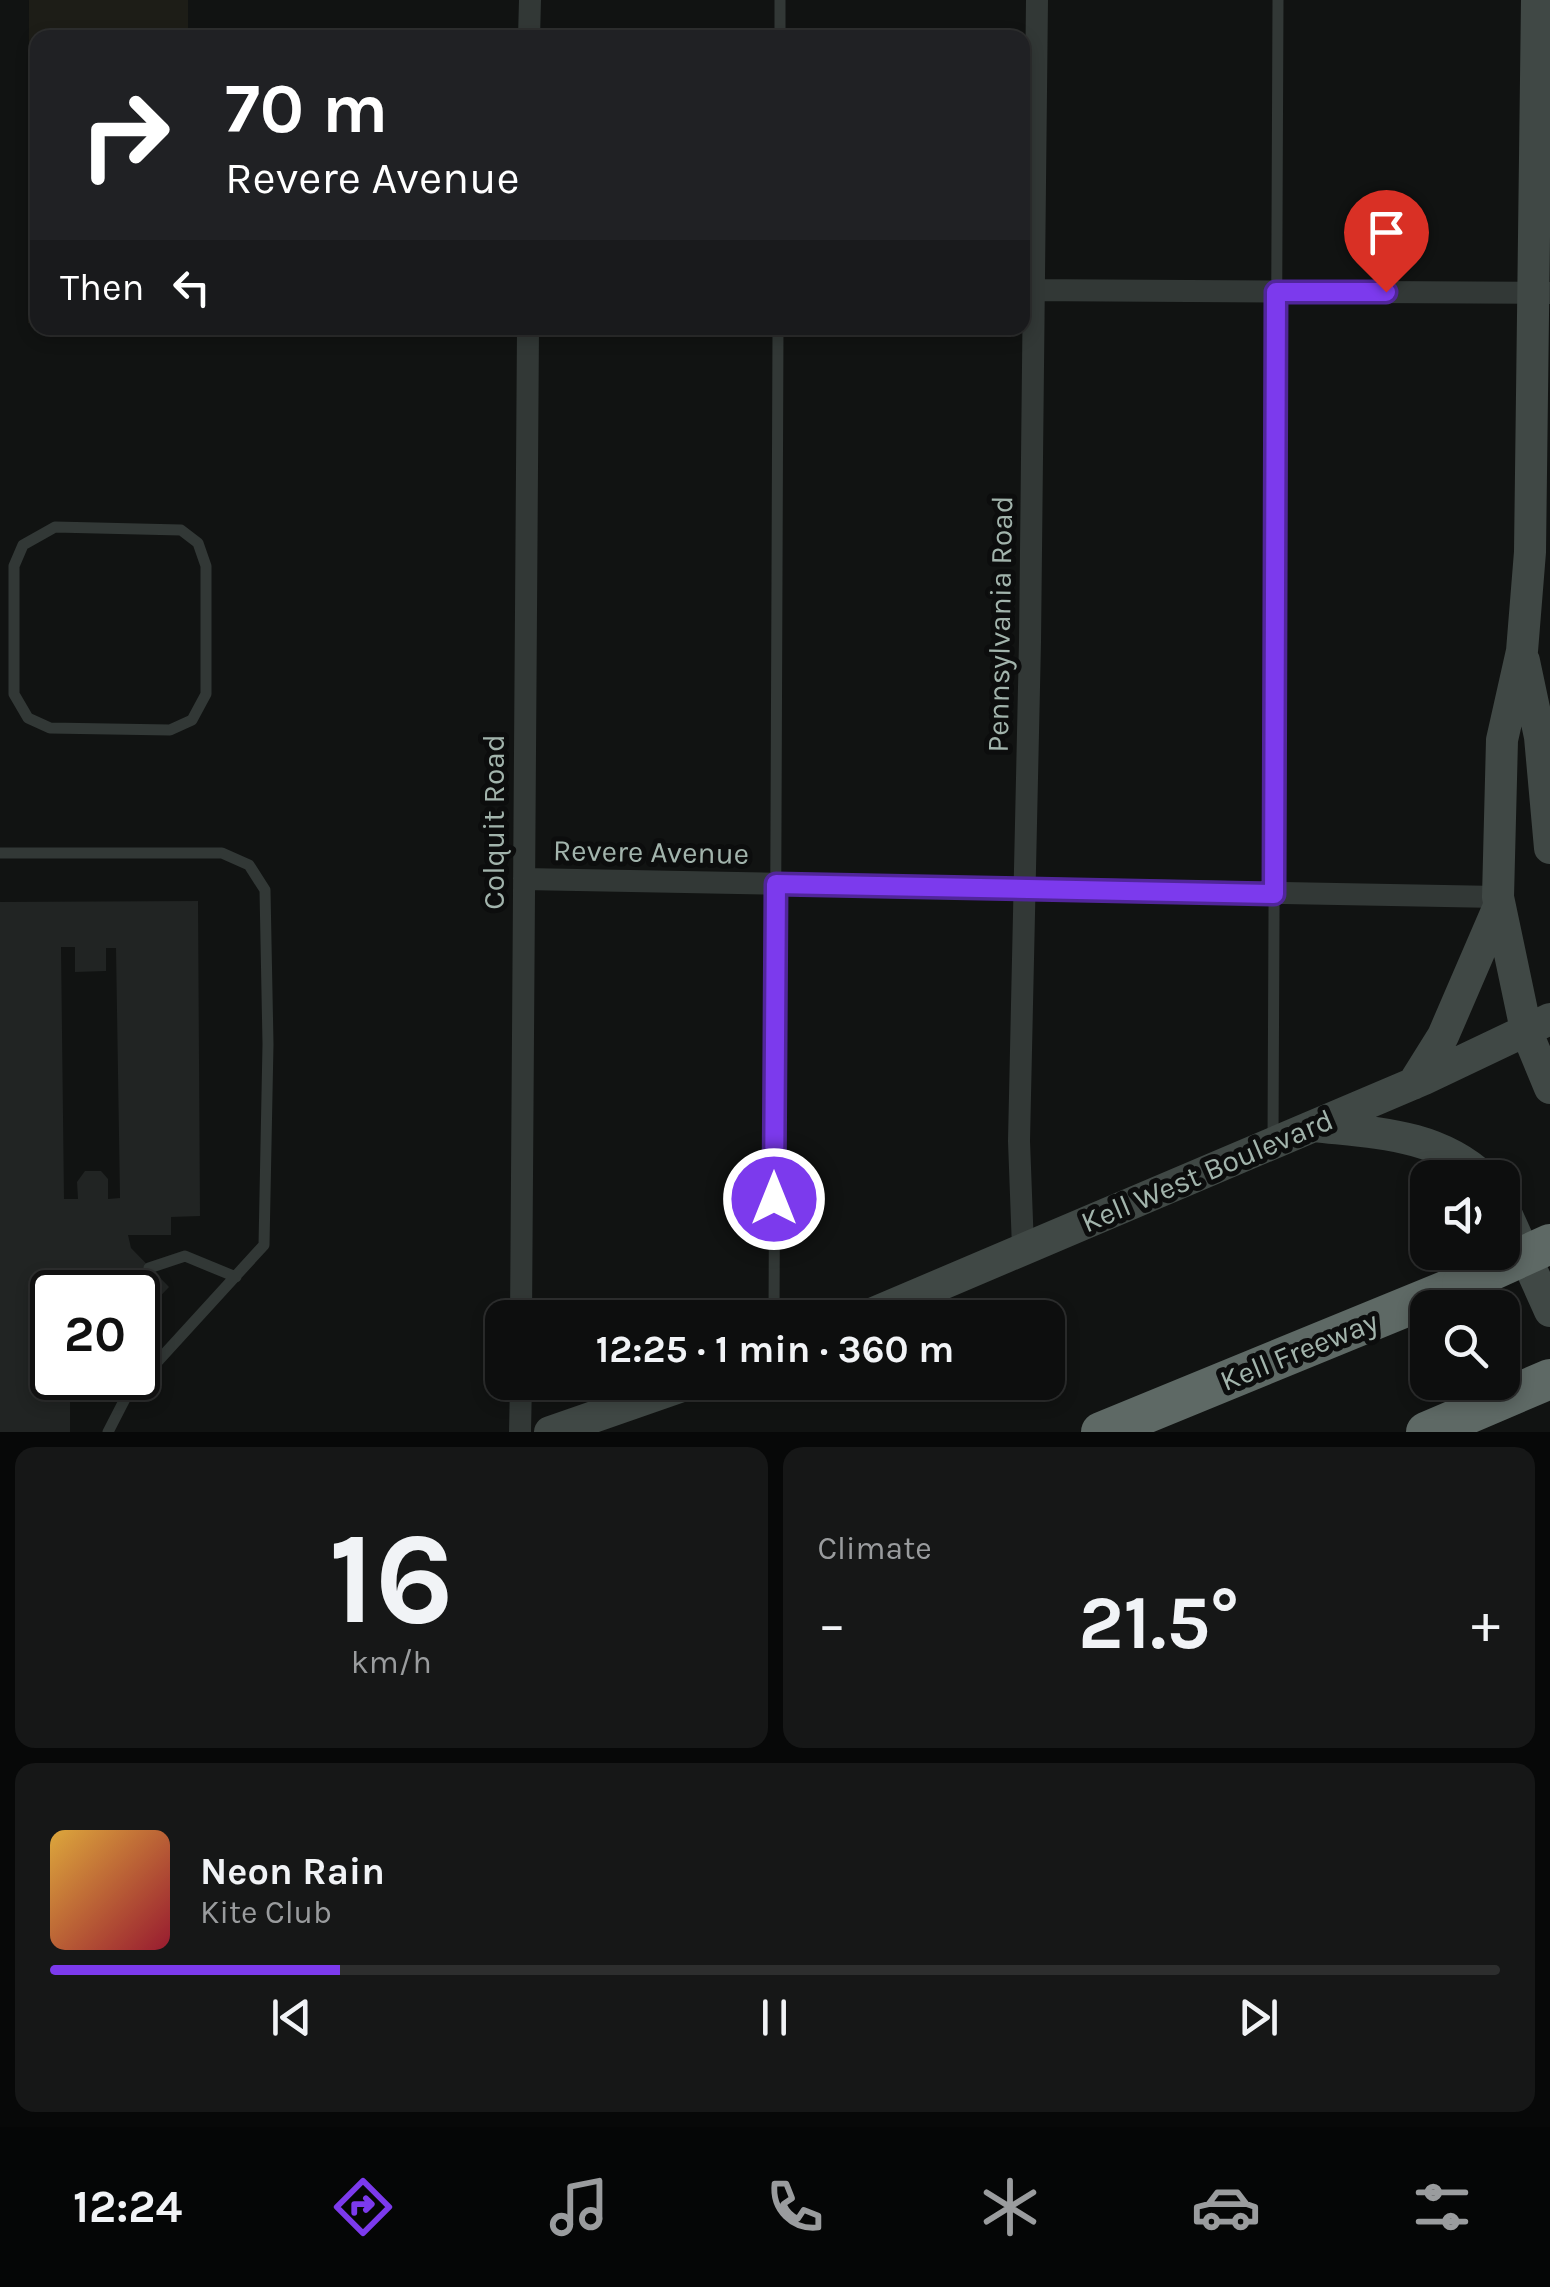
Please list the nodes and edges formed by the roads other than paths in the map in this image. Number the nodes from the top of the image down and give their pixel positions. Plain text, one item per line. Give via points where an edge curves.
1 (530, 0) edge
2 (780, 0) edge
3 (1037, 0) edge
4 (1278, 0) edge
5 (1537, 0) edge
6 (530, 30) edge
7 (780, 30) edge
8 (1030, 226) edge
9 (1030, 290) edge
10 (1276, 292) junction
11 (1541, 293) edge
12 (528, 335) edge
13 (778, 335) edge
14 (1028, 335) edge
15 (1522, 652) junction
16 (0, 694) edge
17 (14, 694) junction
18 (1550, 848) edge
19 (0, 853) edge
20 (524, 879) junction
21 (776, 884) junction
22 (1024, 888) junction
23 (1274, 894) junction
24 (1498, 902) junction
25 (1538, 1025) edge
26 (1413, 1084) junction
27 (1550, 1088) edge
28 (1313, 1126) junction
29 (1273, 1143) junction
30 (1465, 1160) edge
31 (1520, 1244) edge
32 (1550, 1244) edge
33 (1023, 1248) junction
34 (150, 1268) dead end
35 (236, 1277) junction
36 (521, 1300) edge
37 (774, 1300) edge
38 (903, 1300) edge
39 (1550, 1310) edge
40 (160, 1359) edge
41 (1534, 1386) edge
42 (124, 1400) edge
43 (521, 1400) edge
44 (642, 1400) edge
45 (108, 1432) edge
46 (520, 1432) edge
47 (550, 1432) edge
48 (1101, 1432) edge
49 (1426, 1432) edge

1 - 6 street
2 - 7 lane
3 - 8 street, Pennsylvania Road
4 - 10 lane
5 - 11 main road
9 - 10 street
10 - 11 street
10 - 23 lane
11 - 15 main road
12 - 20 street, Colquit Road
13 - 21 lane
14 - 22 street, Pennsylvania Road
15 - 18 main road via 1540,737
15 - 24 main road via 1502,740
16 - 17 lane
17 - 17 lane via 14,566 23,545 55,527 181,530 198,544 206,566 206,694 192,720 170,730 50,728 28,718
19 - 35 lane via 222,854 249,865 265,890 264,1245
20 - 21 street, Revere Avenue
20 - 36 street, Colquit Road
21 - 22 street, Revere Avenue
21 - 37 lane
22 - 23 street, Revere Avenue
22 - 33 street, Pennsylvania Road
23 - 24 street, Revere Avenue
23 - 29 lane
24 - 25 main road
24 - 26 main road via 1443,1036
25 - 26 main road, Kell West Boulevard
25 - 27 main road
26 - 28 main road, Kell West Boulevard
28 - 29 main road, Kell West Boulevard
28 - 30 main road via 1412,1138
29 - 33 main road, Kell West Boulevard
31 - 39 main road
32 - 48 highway, Kell Freeway, bridge
33 - 38 main road, Kell West Boulevard
34 - 35 lane via 185,1256
35 - 40 lane
41 - 49 highway
42 - 45 lane
43 - 46 street
44 - 47 main road

